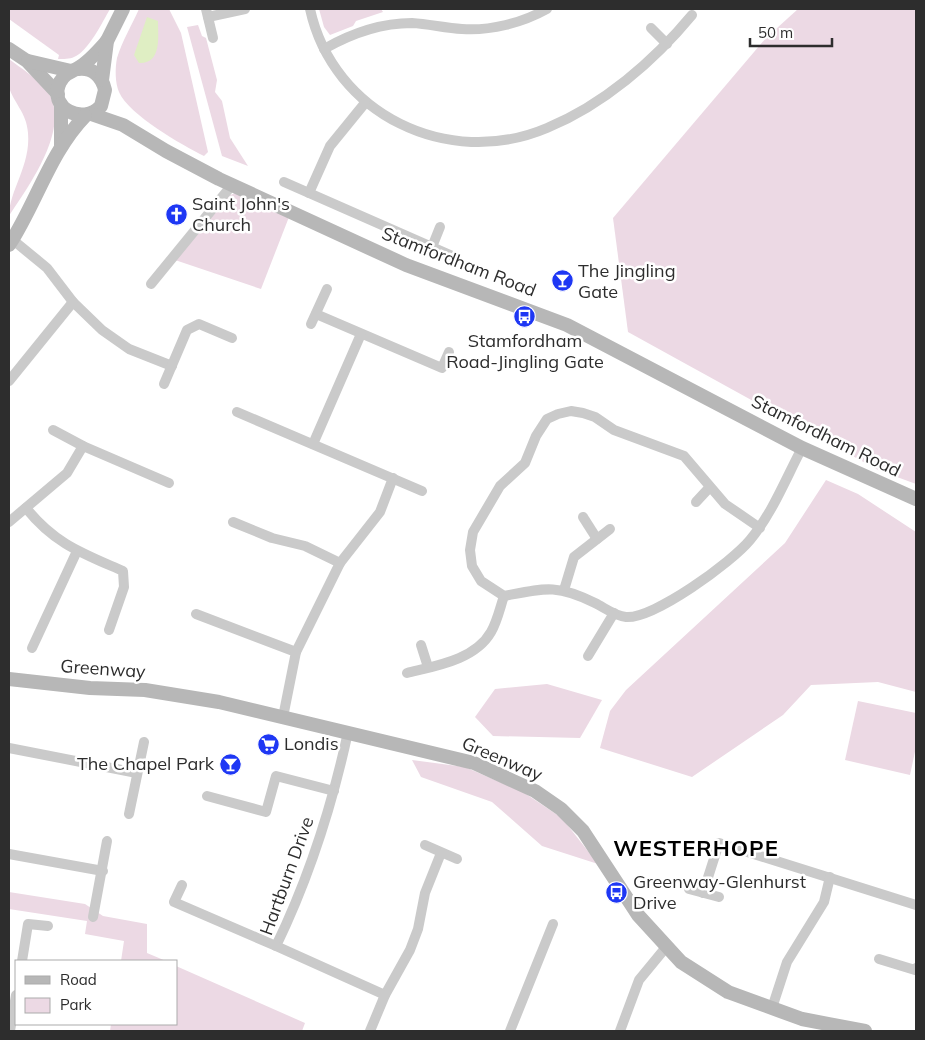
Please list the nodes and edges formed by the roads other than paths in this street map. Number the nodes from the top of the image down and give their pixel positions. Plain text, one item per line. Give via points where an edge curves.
1 (123, 9) edge
2 (245, 9) edge
3 (310, 9) edge
4 (547, 9) edge
5 (207, 13) edge
6 (692, 15) dead end
7 (651, 28) dead end
8 (213, 38) dead end
9 (107, 41) junction
10 (667, 44) junction
11 (9, 49) edge
12 (324, 49) junction
13 (27, 61) junction
14 (74, 70) junction
15 (104, 87) junction
16 (59, 99) junction
17 (365, 103) junction
18 (88, 115) junction
19 (123, 124) junction
20 (60, 147) junction
21 (284, 182) dead end
22 (232, 185) junction
23 (309, 193) junction
24 (440, 227) dead end
25 (11, 242) edge
26 (432, 247) junction
27 (456, 258) dead end
28 (151, 284) dead end
29 (327, 289) dead end
30 (73, 302) junction
31 (316, 314) junction
32 (312, 324) dead end
33 (361, 334) junction
34 (232, 338) dead end
35 (449, 352) dead end
36 (172, 366) junction
37 (9, 381) edge
38 (164, 384) dead end
39 (237, 412) dead end
40 (54, 430) dead end
41 (313, 444) junction
42 (83, 446) junction
43 (802, 448) junction
44 (393, 478) junction
45 (169, 483) dead end
46 (709, 488) junction
47 (422, 491) dead end
48 (916, 500) edge
49 (696, 502) dead end
50 (26, 508) junction
51 (583, 517) dead end
52 (9, 522) edge
53 (234, 522) dead end
54 (760, 528) junction
55 (610, 529) dead end
56 (597, 540) junction
57 (77, 551) junction
58 (340, 563) junction
59 (564, 590) junction
60 (504, 596) junction
61 (614, 613) junction
62 (196, 614) dead end
63 (109, 630) dead end
64 (421, 645) dead end
65 (32, 648) dead end
66 (296, 652) junction
67 (588, 656) dead end
68 (428, 667) junction
69 (406, 673) dead end
70 (9, 679) edge
71 (283, 716) junction
72 (348, 732) junction
73 (144, 742) dead end
74 (9, 748) edge
75 (138, 773) junction
76 (334, 791) junction
77 (207, 796) dead end
78 (130, 814) dead end
79 (107, 841) dead end
80 (425, 845) dead end
81 (441, 853) junction
82 (9, 854) edge
83 (456, 859) dead end
84 (103, 871) junction
85 (830, 878) junction
86 (182, 885) dead end
87 (689, 889) dead end
88 (703, 893) junction
89 (719, 897) dead end
90 (916, 904) edge
91 (93, 917) dead end
92 (554, 924) dead end
93 (48, 926) dead end
94 (276, 946) junction
95 (667, 946) junction
96 (879, 959) dead end
97 (22, 960) edge
98 (916, 968) edge
99 (385, 994) junction
100 (15, 1001) edge
101 (772, 1008) junction
102 (843, 1029) edge
103 (10, 1031) edge
104 (370, 1031) edge
105 (510, 1031) edge
106 (620, 1031) edge
107 (865, 1031) edge

1 - 9 street
2 - 5 street
3 - 12 street
4 - 12 street via 521,20 482,29 412,23 383,26 355,34
5 - 8 street
6 - 10 street
7 - 10 street
9 - 14 street
9 - 15 street
10 - 17 street via 631,76 574,115 545,129 513,138 477,142 444,138 396,122
11 - 13 street
12 - 17 street
13 - 14 street
13 - 16 street
14 - 15 street via 92,71
14 - 16 street via 61,81
15 - 18 street via 101,106
15 - 19 street, Stamfordham Road
16 - 18 street via 71,113
16 - 20 street
17 - 23 street via 330,146
18 - 19 street, Stamfordham Road
18 - 20 street
19 - 22 street, Stamfordham Road via 166,151
20 - 25 street
21 - 23 street
22 - 28 street
22 - 43 street, Stamfordham Road via 406,265 567,325
23 - 26 street
24 - 26 street
25 - 30 street via 47,268
26 - 27 street
29 - 31 street
30 - 36 street via 102,330 129,348
30 - 37 street
31 - 32 street
31 - 33 street
33 - 35 street via 442,368
33 - 41 street
34 - 36 street via 199,324 187,330
36 - 38 street
39 - 41 street
40 - 42 street
41 - 44 street
42 - 45 street
42 - 50 street via 67,473
43 - 48 street, Stamfordham Road
43 - 54 street
44 - 47 street
44 - 58 street via 380,512
46 - 49 street
46 - 54 street via 725,504
46 - 60 street via 684,456 614,430 595,417 571,411 548,419 536,436 525,463 500,486 473,532 472,566 481,580
50 - 52 street
50 - 57 street via 40,525 64,545
51 - 56 street
53 - 58 street via 272,538 305,546
54 - 61 street via 737,553 671,601 634,616
55 - 56 street
56 - 59 street via 574,557
57 - 63 street via 123,571 124,587
57 - 65 street
58 - 66 street
59 - 60 street via 541,589
59 - 61 street
60 - 68 street via 492,632 478,648
61 - 67 street
62 - 66 street
64 - 68 street
66 - 71 street
68 - 69 street
70 - 71 street, Greenway via 145,690
71 - 72 street, Greenway
72 - 76 street, Hartburn Drive
72 - 95 street, Greenway via 474,763 535,791 561,809 583,831 638,915
73 - 75 street
74 - 75 street
75 - 78 street
76 - 77 street via 276,776 266,812
76 - 94 street, Hartburn Drive via 314,856
79 - 84 street
80 - 81 street
81 - 83 street
81 - 99 street via 424,893 418,929 410,950
82 - 84 street
84 - 91 street
85 - 88 street via 719,843
85 - 90 street
85 - 101 street via 824,902 786,962
86 - 94 street via 174,902
87 - 88 street
88 - 89 street
92 - 105 street
93 - 97 street via 28,924
94 - 99 street, Hartburn Drive
95 - 101 street, Greenway via 682,962 728,992
95 - 106 street via 639,980
96 - 98 street
99 - 104 street
100 - 103 street
101 - 102 street, Greenway
102 - 107 street, Greenway

